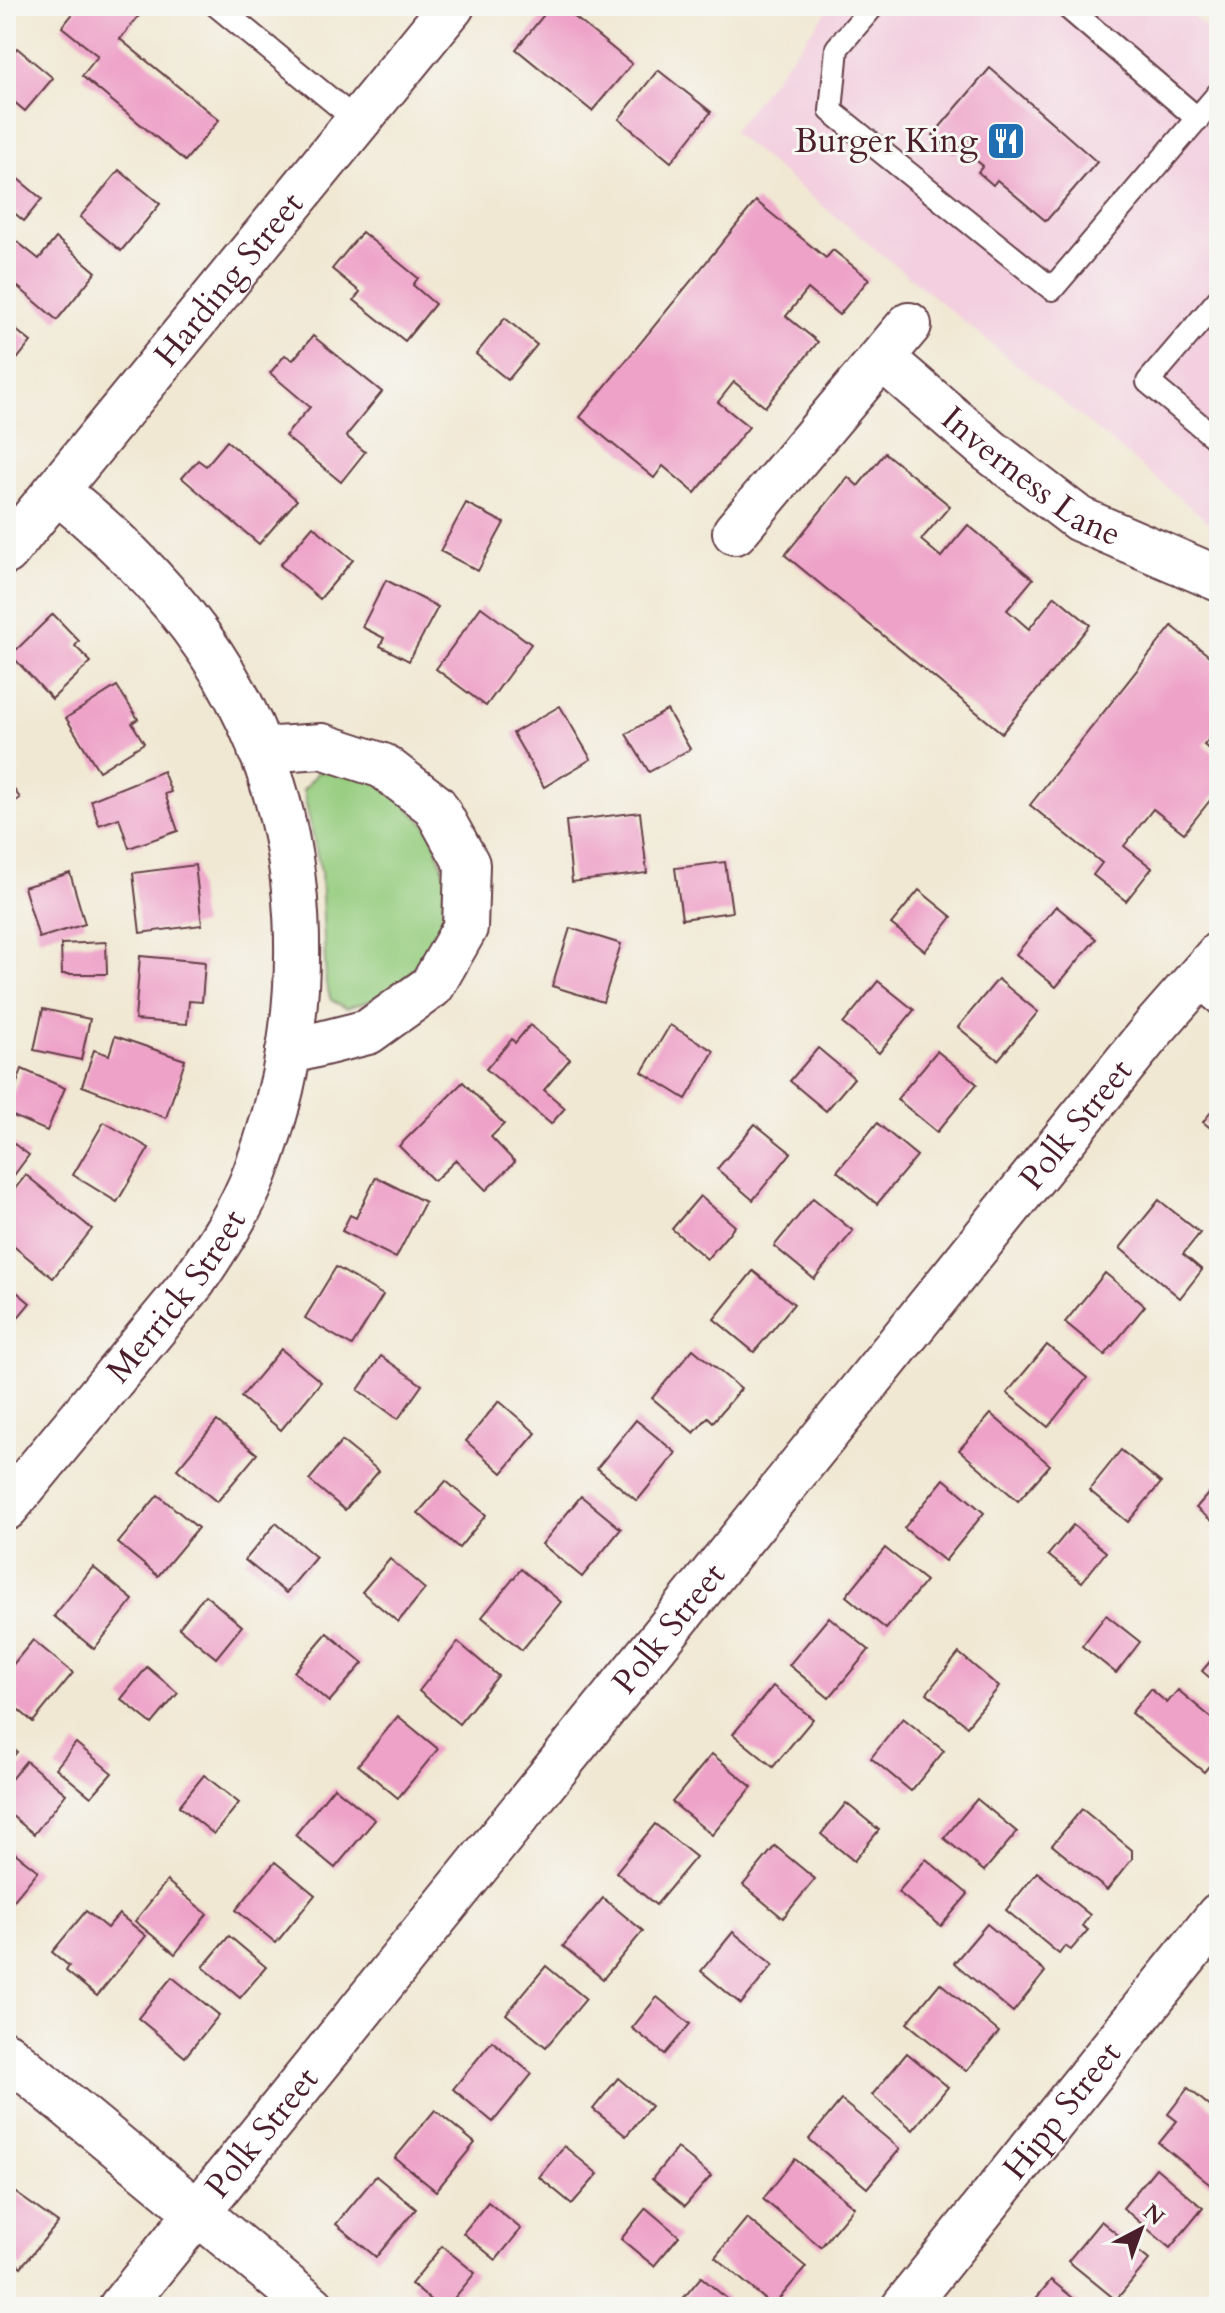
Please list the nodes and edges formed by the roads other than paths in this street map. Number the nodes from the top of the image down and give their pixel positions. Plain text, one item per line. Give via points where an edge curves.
1 (217, 6) edge
2 (452, 6) edge
3 (873, 6) edge
4 (1066, 6) edge
5 (1219, 93) edge
6 (1198, 119) junction
7 (358, 122) junction
8 (1219, 299) edge
9 (909, 325) dead end
10 (883, 359) junction
11 (1219, 441) edge
12 (57, 491) junction
13 (735, 532) dead end
14 (6, 552) edge
15 (1211, 583) edge
16 (260, 750) junction
17 (1211, 981) edge
18 (288, 1052) junction
19 (6, 1508) edge
20 (1219, 1915) edge
21 (6, 2054) edge
22 (197, 2213) junction
23 (121, 2307) edge
24 (312, 2307) edge
25 (904, 2307) edge

1 - 7 lane
2 - 7 street, Harding Street
3 - 6 lane via 837,48 831,111 1052,289
4 - 6 lane
5 - 6 lane
7 - 12 street, Harding Street
8 - 11 lane via 1148,382
9 - 10 street
10 - 13 street
10 - 15 street, Inverness Lane via 1079,519
12 - 14 street, Harding Street
12 - 16 street, Merrick Street via 152,577 195,630 224,675
16 - 18 street, Merrick Street via 284,824 295,889 299,938
16 - 18 street via 322,746 383,766 435,806 467,864 465,928 432,986 368,1032
17 - 22 street, Polk Street via 1153,1029
18 - 19 street, Merrick Street via 256,1172 213,1253
20 - 25 street, Hipp Street
21 - 22 street
22 - 23 street, Polk Street
22 - 24 street

